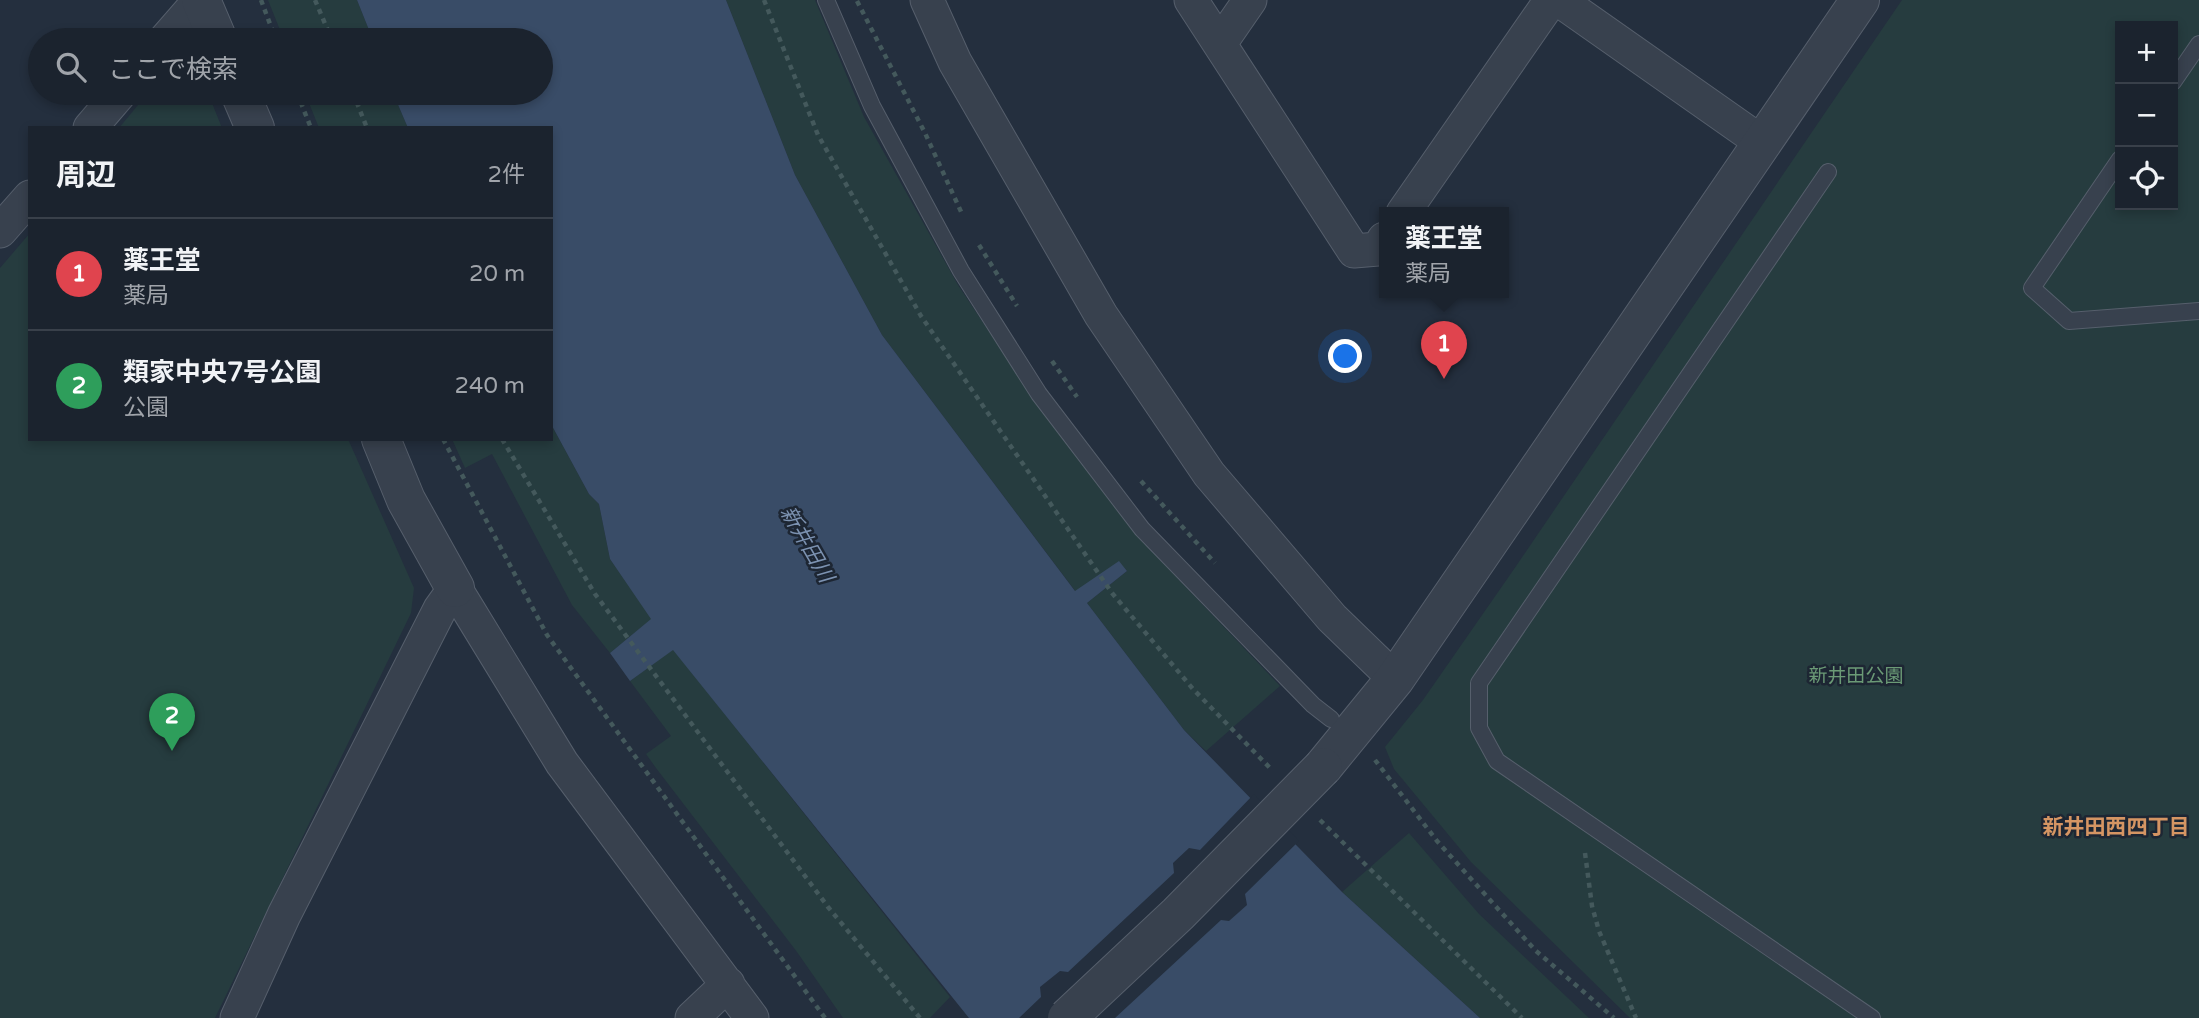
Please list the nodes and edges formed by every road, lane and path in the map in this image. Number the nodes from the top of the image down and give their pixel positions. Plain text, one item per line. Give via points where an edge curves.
1 (201, 0) edge
2 (261, 0) edge
3 (315, 0) edge
4 (764, 0) edge
5 (826, 0) edge
6 (857, 0) edge
7 (927, 0) edge
8 (1191, 0) edge
9 (1250, 0) edge
10 (1551, 0) edge
11 (1559, 0) edge
12 (1860, 0) edge
13 (176, 28) edge
14 (213, 28) edge
15 (272, 28) edge
16 (326, 28) edge
17 (1221, 42) junction
18 (2199, 44) edge
19 (2178, 75) edge
20 (110, 105) edge
21 (245, 105) edge
22 (302, 105) edge
23 (358, 105) edge
24 (92, 126) edge
25 (254, 126) edge
26 (310, 126) edge
27 (366, 126) edge
28 (1764, 144) junction
29 (2115, 166) edge
30 (1828, 172) dead end
31 (28, 199) edge
32 (1407, 207) edge
33 (965, 219) dead end
34 (0, 231) edge
35 (977, 242) dead end
36 (1379, 247) edge
37 (1019, 309) dead end
38 (2199, 311) edge
39 (1046, 354) dead end
40 (1083, 405) dead end
41 (382, 441) edge
42 (444, 441) edge
43 (503, 441) edge
44 (1135, 475) dead end
45 (1222, 571) dead end
46 (455, 588) junction
47 (1112, 593) dead end
48 (1395, 679) junction
49 (1332, 719) dead end
50 (1373, 757) dead end
51 (1579, 818) junction
52 (728, 984) junction
53 (237, 1018) edge
54 (692, 1018) edge
55 (752, 1018) edge
56 (825, 1018) edge
57 (919, 1018) edge
58 (1067, 1018) edge
59 (1614, 1018) edge
60 (1636, 1018) edge
61 (1872, 1018) edge

1 - 13 street
1 - 14 street
2 - 15 path
3 - 16 path
4 - 47 path via 818,135 921,316
5 - 49 lane via 872,106 954,260 1040,394 1142,529 1313,705
6 - 33 path
7 - 48 street via 955,62 1101,315 1209,474 1332,618
8 - 17 street
9 - 17 street
10 - 32 street
11 - 28 street
12 - 28 street
17 - 36 street via 1353,251
18 - 19 lane
20 - 24 street
21 - 25 street
22 - 26 path
23 - 27 path
28 - 48 street
29 - 38 lane via 2032,288 2069,321
30 - 51 lane via 1479,683 1479,728 1497,761
31 - 34 street
35 - 37 path
39 - 40 path
41 - 46 street via 407,500
42 - 56 path via 547,635
43 - 57 path via 595,594 828,907
44 - 45 path
46 - 52 street via 562,763
46 - 53 street via 440,609 290,903
48 - 58 street, bridge via 1323,767
50 - 59 path via 1437,841 1535,950
51 - 60 path via 1599,932
51 - 61 lane
52 - 54 street
52 - 55 street

